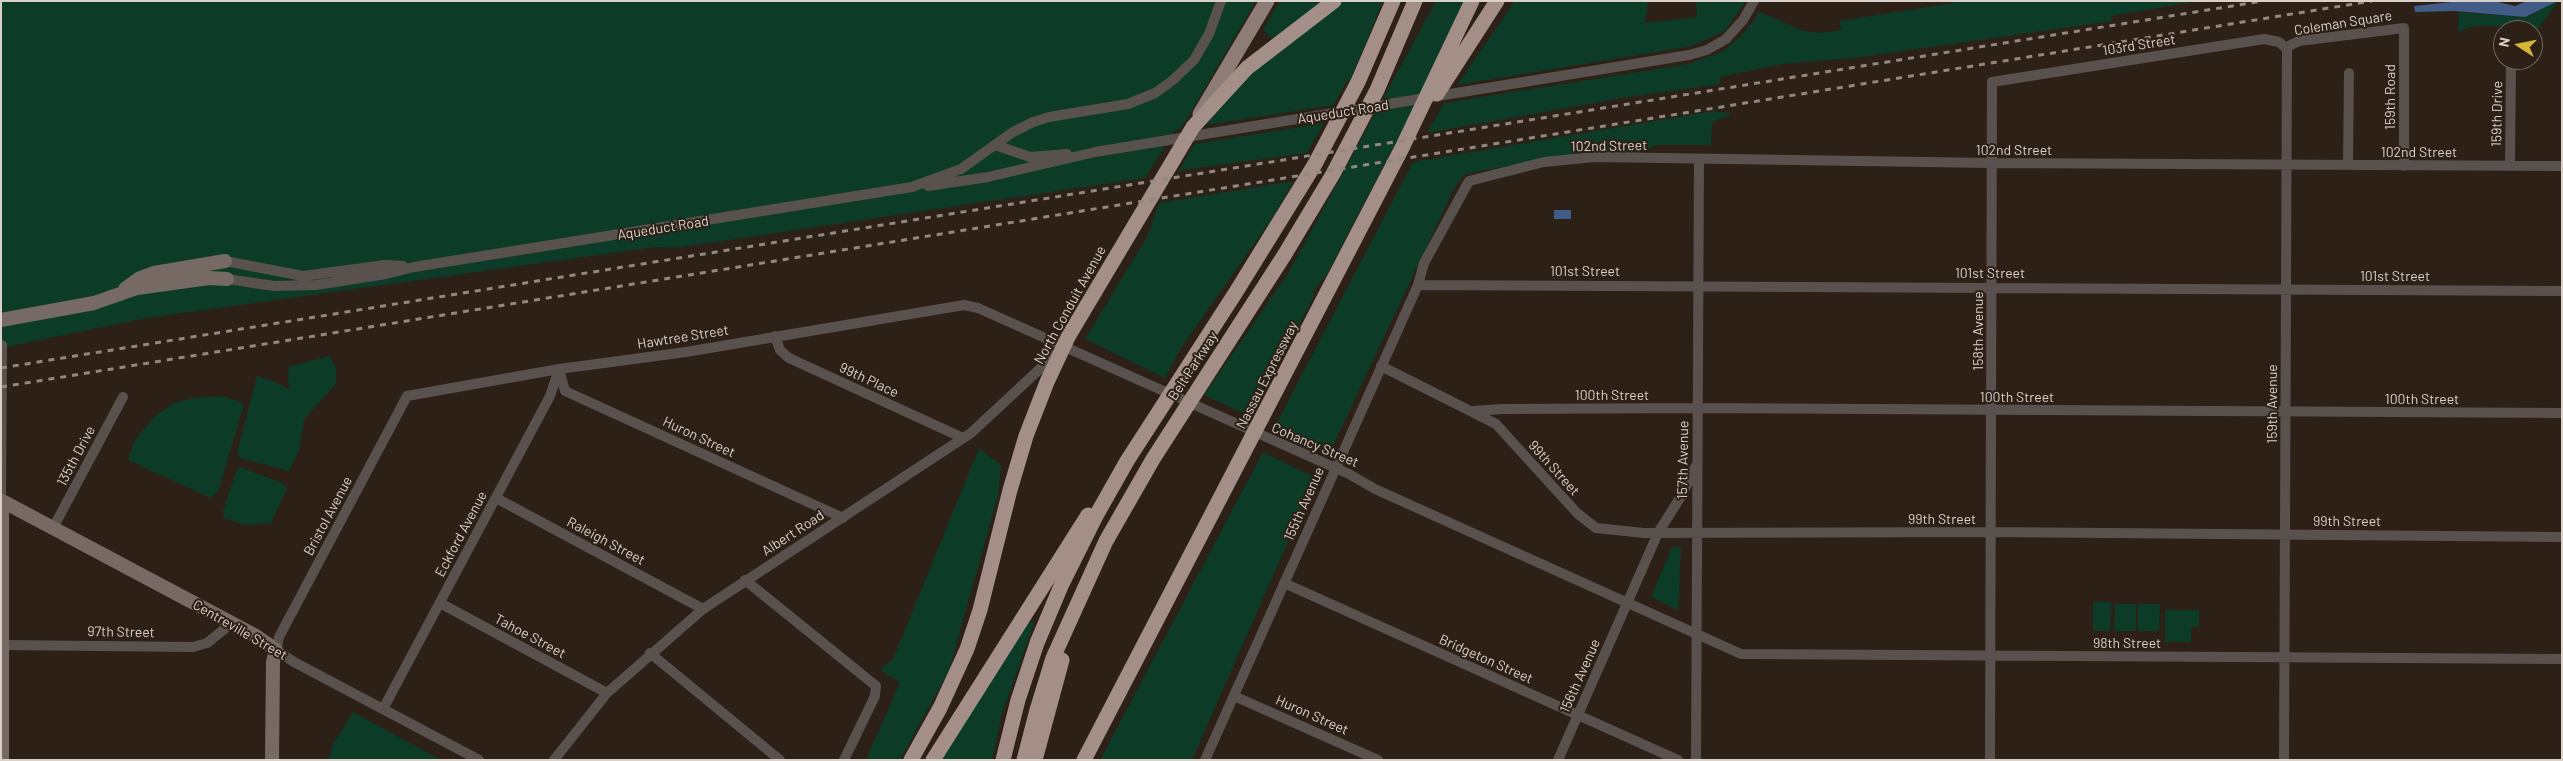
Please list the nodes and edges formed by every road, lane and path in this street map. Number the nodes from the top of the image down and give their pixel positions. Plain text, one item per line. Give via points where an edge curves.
1 (1221, 1) edge
2 (1267, 1) edge
3 (1334, 1) edge
4 (1393, 1) edge
5 (1415, 1) edge
6 (1427, 1) edge
7 (1472, 1) edge
8 (1496, 1) edge
9 (1754, 1) edge
10 (2404, 28) joint
11 (2287, 48) junction
12 (2511, 70) edge
13 (1386, 72) junction
14 (2349, 73) dead end
15 (1992, 82) joint
16 (1199, 131) junction
17 (996, 145) junction
18 (1402, 148) junction
19 (1095, 152) junction
20 (1700, 160) junction
21 (1992, 163) junction
22 (2287, 165) junction
23 (2348, 165) junction
24 (2404, 166) junction
25 (2510, 166) junction
26 (2562, 166) edge
27 (1470, 181) joint
28 (912, 187) junction
29 (224, 262) joint
30 (414, 267) junction
31 (227, 279) joint
32 (1418, 285) junction
33 (1698, 285) junction
34 (1992, 287) junction
35 (2286, 288) junction
36 (2562, 291) edge
37 (118, 294) junction
38 (964, 305) joint
39 (1, 311) edge
40 (26, 314) junction
41 (1, 320) edge
42 (775, 336) junction
43 (2, 345) dead end
44 (1063, 347) junction
45 (1381, 366) junction
46 (559, 369) junction
47 (407, 396) joint
48 (123, 397) dead end
49 (1698, 408) junction
50 (1473, 411) junction
51 (1991, 411) junction
52 (2286, 412) junction
53 (2562, 413) edge
54 (964, 438) junction
55 (1127, 461) junction
56 (1696, 464) junction
57 (1334, 470) junction
58 (496, 498) junction
59 (1, 501) edge
60 (843, 518) junction
61 (53, 528) junction
62 (1991, 532) junction
63 (1658, 533) junction
64 (1696, 533) junction
65 (2285, 535) junction
66 (2562, 536) edge
67 (745, 580) junction
68 (1284, 583) junction
69 (440, 603) junction
70 (1627, 603) junction
71 (1074, 608) junction
72 (703, 609) junction
73 (232, 623) junction
74 (1697, 634) junction
75 (2, 645) edge
76 (276, 650) junction
77 (650, 653) junction
78 (1990, 656) junction
79 (2284, 657) junction
80 (2562, 659) edge
81 (607, 693) junction
82 (1234, 696) junction
83 (384, 709) junction
84 (1578, 715) junction
85 (2, 760) edge
86 (272, 760) edge
87 (479, 760) edge
88 (554, 760) edge
89 (780, 760) edge
90 (844, 760) edge
91 (911, 760) edge
92 (933, 760) edge
93 (1003, 760) edge
94 (1024, 760) edge
95 (1035, 760) edge
96 (1084, 760) edge
97 (1205, 760) edge
98 (1378, 760) edge
99 (1558, 760) edge
100 (1678, 760) edge
101 (1696, 760) edge
102 (1990, 760) edge
103 (2284, 760) edge

1 - 17 street, Aqueduct Road via 1199,52 1184,71 1164,87 1128,104 1041,119 1013,132
2 - 16 main road, North Conduit Avenue
3 - 16 highway via 1247,68
4 - 55 highway, Belt Parkway via 1355,88 1315,164
5 - 13 highway, Belt Parkway
6 - 13 highway
7 - 18 highway, Nassau Expressway
8 - 18 highway
9 - 16 street, Aqueduct Road via 1726,39 1698,53 1261,125
10 - 11 street, Coleman Square via 2299,41
10 - 24 street, 159th Road
11 - 15 street, 103rd Street via 2279,42 2264,39
11 - 22 street, 159th Avenue
12 - 25 street, 159th Drive
13 - 71 highway, Belt Parkway via 1314,206 1134,491
14 - 23 street
15 - 21 street, 158th Avenue
16 - 19 street, Aqueduct Road
16 - 44 highway, North Conduit Avenue
17 - 19 street via 1030,157
17 - 28 street, Aqueduct Road via 961,169
18 - 96 highway, Nassau Expressway
19 - 28 street, Aqueduct Road via 970,180
20 - 21 street, 102nd Street
20 - 27 street, 102nd Street via 1595,157 1544,162
20 - 33 street, 157th Avenue
21 - 22 street, 102nd Street
21 - 34 street, 158th Avenue
22 - 23 street, 102nd Street
22 - 35 street, 159th Avenue
23 - 24 street, 102nd Street
24 - 25 street, 102nd Street
25 - 26 street, 102nd Street
27 - 32 street, 155th Avenue via 1424,263
28 - 30 street, Aqueduct Road
29 - 30 street, Aqueduct Road via 303,276 385,265
29 - 37 street, Aqueduct Road via 148,275
30 - 31 street, Aqueduct Road via 302,286 274,286
31 - 37 street, Aqueduct Road via 209,278 137,288
32 - 33 street, 101st Street
32 - 45 street, 155th Avenue
33 - 34 street, 101st Street
33 - 49 street, 157th Avenue
34 - 35 street, 101st Street
34 - 51 street, 158th Avenue
35 - 36 street, 101st Street
35 - 52 street, 159th Avenue
37 - 40 street, Aqueduct Road via 94,303
38 - 42 street, Hawtree Street
38 - 44 street, Cohancy Street via 978,308
39 - 40 street, Aqueduct Road
40 - 41 street, Aqueduct Road
42 - 46 street, Hawtree Street
42 - 54 street, 99th Place via 777,346 789,358
43 - 59 street
44 - 54 street, Albert Road
44 - 57 street, Cohancy Street
44 - 91 highway, North Conduit Avenue via 1026,436 967,649
45 - 50 street, 99th Street
45 - 57 street, 155th Avenue
46 - 47 street, Hawtree Street
46 - 58 street, Eckford Avenue via 550,396
46 - 60 street, Huron Street via 565,391
47 - 76 street, Bristol Avenue via 279,637
48 - 61 street, 135th Drive
49 - 50 street, 100th Street via 1502,408
49 - 51 street, 100th Street
49 - 56 street, 157th Avenue
50 - 63 street, 99th Street via 1496,424 1576,513 1596,528
51 - 52 street, 100th Street
51 - 62 street, 158th Avenue
52 - 53 street, 100th Street
52 - 65 street, 159th Avenue
54 - 60 street, Albert Road
55 - 92 highway via 1071,539
55 - 93 highway, Belt Parkway via 1079,550 1045,624 1018,700
56 - 63 street via 1683,493
56 - 64 street, 157th Avenue
57 - 68 street, 155th Avenue
57 - 70 street, Cohancy Street
58 - 69 street, Eckford Avenue
58 - 72 street, Raleigh Street
59 - 61 street, Centreville Street
59 - 75 street
60 - 67 street, Albert Road
61 - 73 street, Centreville Street
62 - 64 street, 99th Street
62 - 65 street, 99th Street
62 - 78 street, 158th Avenue
63 - 64 street, 99th Street
63 - 70 street
64 - 74 street, 157th Avenue
65 - 66 street, 99th Street
65 - 79 street, 159th Avenue
67 - 72 street, Albert Road
67 - 90 street via 876,686 875,696
68 - 82 street, 155th Avenue
68 - 84 street, Bridgeton Street
69 - 81 street, Tahoe Street
69 - 83 street, Eckford Avenue
70 - 74 street, Cohancy Street
70 - 84 street, 156th Avenue
71 - 94 highway, Belt Parkway via 1042,693
71 - 95 highway
72 - 77 street, Albert Road
73 - 75 street, 97th Street via 207,643 193,647
73 - 76 street, Centreville Street
74 - 78 street, 98th Street via 1741,654
74 - 101 street, 157th Avenue
75 - 85 street
76 - 83 street, Centreville Street
76 - 86 street via 273,662
77 - 81 street, Albert Road
77 - 89 street
78 - 79 street, 98th Street
78 - 102 street, 158th Avenue
79 - 80 street, 98th Street
79 - 103 street, 159th Avenue
81 - 88 street, Albert Road
82 - 97 street, 155th Avenue
82 - 98 street, Huron Street
83 - 87 street, Centreville Street
84 - 99 street, 156th Avenue
84 - 100 street, Bridgeton Street

